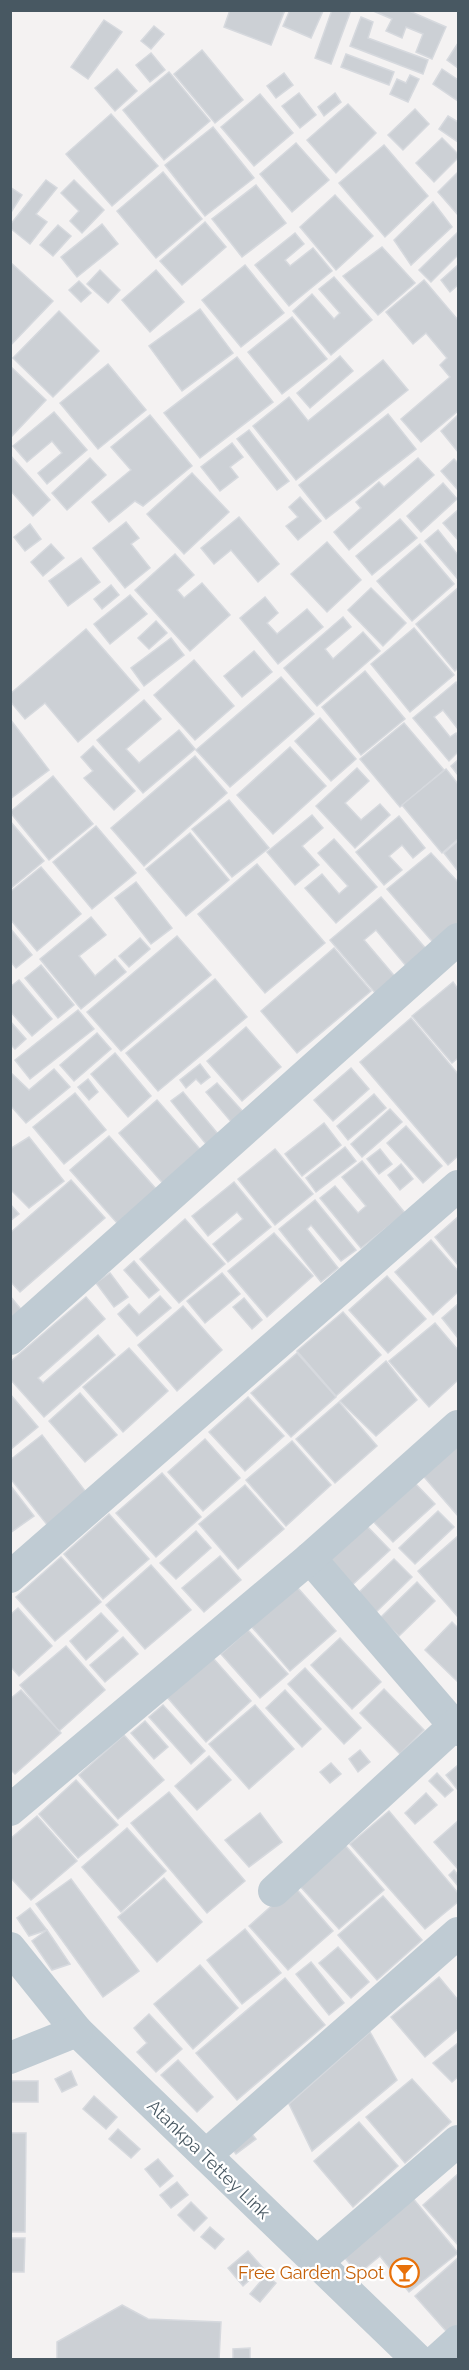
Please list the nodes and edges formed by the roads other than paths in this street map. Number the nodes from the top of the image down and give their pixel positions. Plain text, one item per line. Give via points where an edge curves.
1 (459, 939) edge
2 (459, 1186) edge
3 (10, 1339) edge
4 (459, 1426) edge
5 (310, 1558) junction
6 (10, 1577) edge
7 (457, 1726) edge
8 (10, 1810) edge
9 (274, 1891) dead end
10 (459, 1933) edge
11 (10, 1947) edge
12 (77, 2031) junction
13 (10, 2058) edge
14 (459, 2141) edge
15 (206, 2156) junction
16 (316, 2263) junction
17 (459, 2341) edge
18 (418, 2360) edge
19 (436, 2360) edge

1 - 3 street
2 - 6 street
4 - 5 street
5 - 7 street
5 - 8 street
7 - 9 street
10 - 15 street
11 - 12 street, Atankpa Tettey Link
12 - 13 street
12 - 15 street, Atankpa Tettey Link
14 - 16 street
15 - 16 street, Atankpa Tettey Link
16 - 18 street, Atankpa Tettey Link
17 - 19 street

